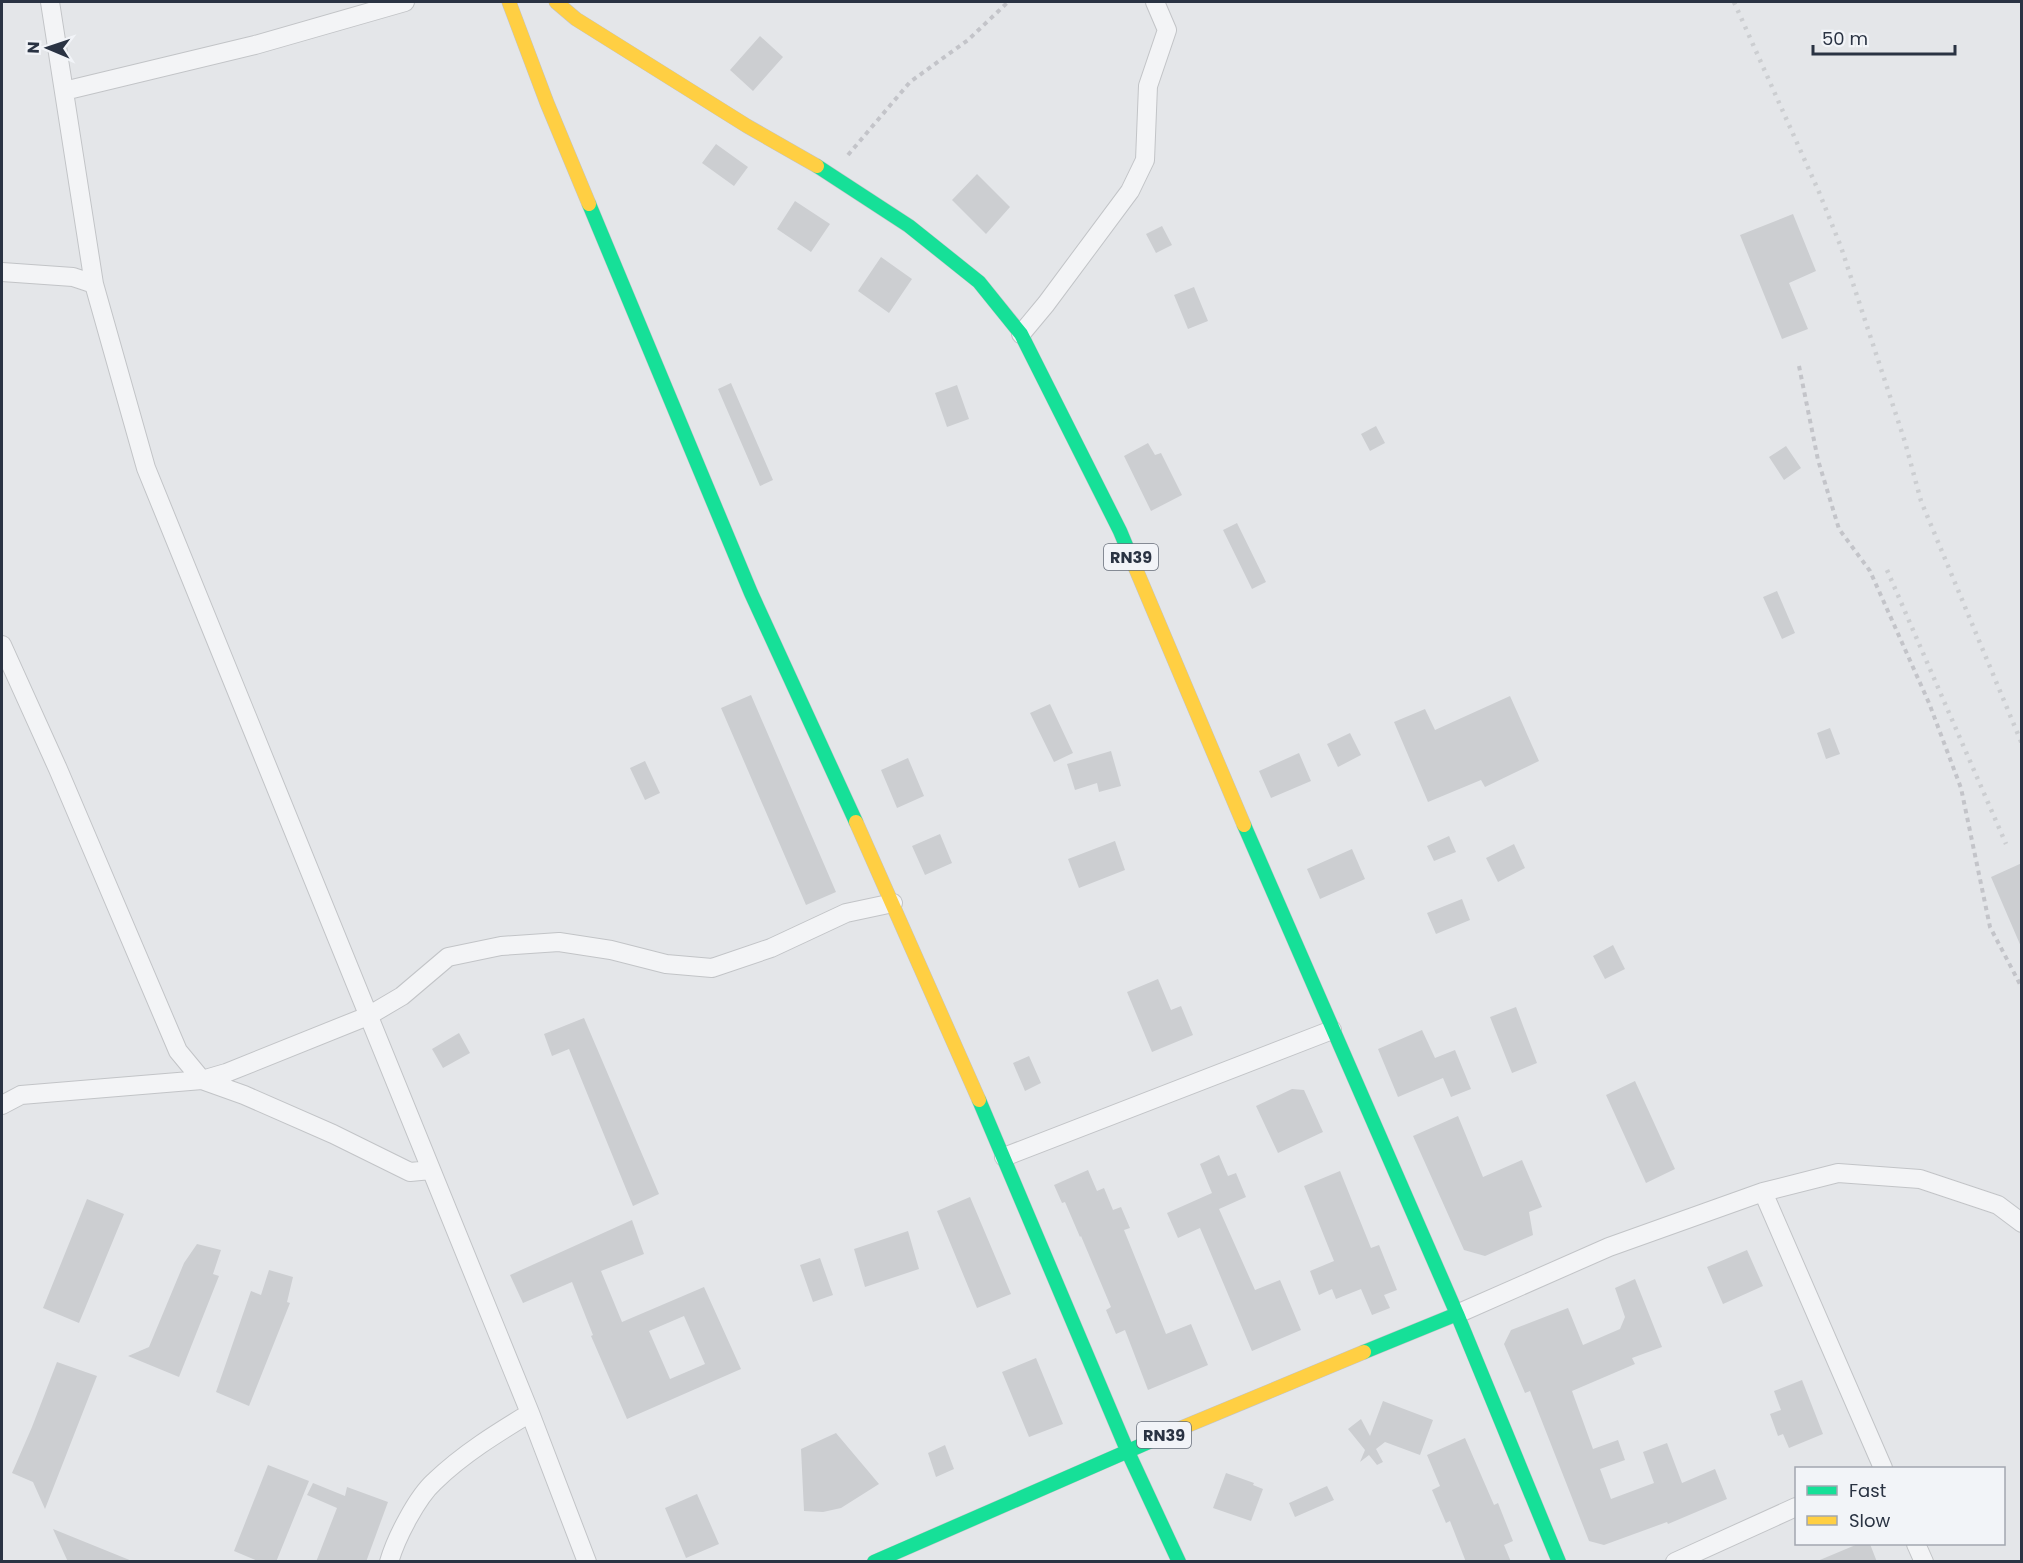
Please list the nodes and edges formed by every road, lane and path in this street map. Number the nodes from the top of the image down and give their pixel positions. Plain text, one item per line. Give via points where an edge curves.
1 (50, 2) edge
2 (405, 2) edge
3 (509, 2) edge
4 (556, 2) edge
5 (1008, 2) edge
6 (1155, 2) edge
7 (64, 91) junction
8 (833, 175) junction
9 (2, 272) edge
10 (93, 284) junction
11 (1021, 334) junction
12 (1799, 366) dead end
13 (2, 645) edge
14 (893, 903) junction
15 (2022, 988) edge
16 (368, 1016) junction
17 (1332, 1030) junction
18 (202, 1080) junction
19 (2, 1104) edge
20 (1004, 1157) junction
21 (431, 1170) junction
22 (1763, 1192) junction
23 (2022, 1223) edge
24 (1457, 1314) junction
25 (530, 1413) junction
26 (1127, 1450) junction
27 (1882, 1467) edge
28 (1795, 1508) edge
29 (1916, 1545) edge
30 (880, 1560) edge
31 (389, 1562) edge
32 (587, 1562) edge
33 (1179, 1562) edge
34 (1559, 1562) edge
35 (1675, 1562) edge
36 (1924, 1562) edge

1 - 7 street
2 - 7 street via 255,45
3 - 14 main road via 751,593
4 - 8 main road, RN39 via 747,126
5 - 8 path via 968,40 910,82
6 - 11 street via 1167,30 1148,86 1145,160 1130,191
7 - 10 street
8 - 11 main road, RN39 via 909,226 979,282
9 - 10 street via 73,277
10 - 16 street via 146,468
11 - 17 main road, RN39 via 1120,531
12 - 15 path via 1818,460 1839,530 1870,571 1929,703 1960,788 1990,927
13 - 18 street via 178,1051
14 - 16 street via 846,913 771,948 712,968 666,964 559,942 501,946 448,957 402,996
14 - 20 main road
16 - 18 street
16 - 21 street
17 - 20 street
17 - 24 main road, RN39
18 - 19 street via 21,1095
18 - 21 street via 323,1129 410,1172
20 - 26 main road
21 - 25 street
22 - 23 street via 1839,1173 1920,1179 1998,1205
22 - 24 street via 1609,1247
22 - 27 street
24 - 26 main road, RN39
24 - 34 main road
25 - 31 street via 467,1454 433,1482 407,1520
25 - 32 street
26 - 30 main road, RN39
26 - 33 main road
28 - 35 street
29 - 36 street

